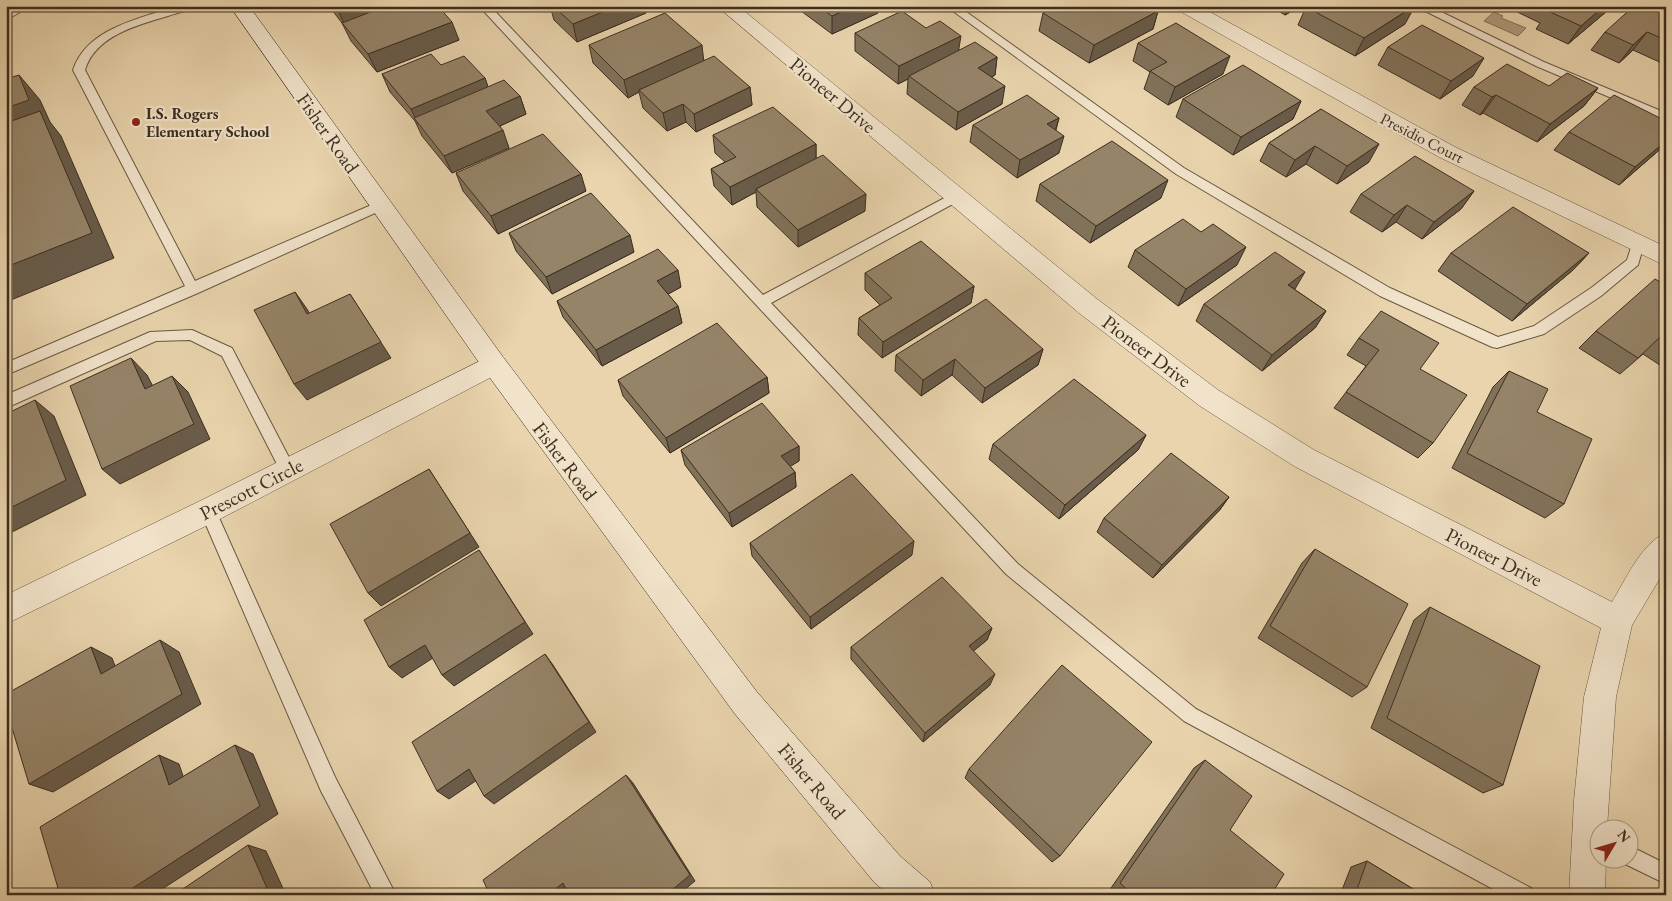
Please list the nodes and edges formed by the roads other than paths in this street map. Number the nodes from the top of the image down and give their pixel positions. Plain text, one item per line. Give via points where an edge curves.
1 (26, 6) edge
2 (188, 6) edge
3 (239, 6) edge
4 (484, 6) edge
5 (726, 6) edge
6 (951, 6) edge
7 (1184, 6) edge
8 (1420, 6) edge
9 (6, 17) edge
10 (1666, 117) edge
11 (956, 197) junction
12 (380, 206) junction
13 (1638, 244) junction
14 (1666, 257) edge
15 (193, 289) junction
16 (762, 302) junction
17 (494, 364) junction
18 (6, 369) edge
19 (6, 402) edge
20 (288, 471) junction
21 (208, 511) junction
22 (1666, 546) edge
23 (6, 610) edge
24 (1618, 621) junction
25 (1596, 818) edge
26 (1640, 861) edge
27 (1591, 868) edge
28 (1666, 874) edge
29 (386, 895) edge
30 (917, 895) edge
31 (1524, 895) edge
32 (1587, 895) edge

1 - 9 lane
2 - 15 lane via 116,31 88,50 80,62 80,70
3 - 12 street, Fisher Road
4 - 16 lane
5 - 11 street, Pioneer Drive
6 - 13 lane via 1180,171 1385,292 1497,343 1539,330 1596,292 1633,262
7 - 13 street, Presidio Court via 1447,152
8 - 10 lane via 1540,64
11 - 16 lane
11 - 24 street, Pioneer Drive via 1088,306 1209,398 1304,458
12 - 15 lane
12 - 17 street, Fisher Road
13 - 14 street, Presidio Court
15 - 18 lane
16 - 31 lane via 1012,569 1190,715
17 - 20 street, Prescott Circle
17 - 30 street, Fisher Road via 746,703 887,869
19 - 20 lane via 155,336 192,334 227,352
20 - 21 street, Prescott Circle
21 - 23 street, Prescott Circle
21 - 29 lane via 328,784
22 - 24 street
24 - 25 street via 1600,697
26 - 28 lane
27 - 32 street

